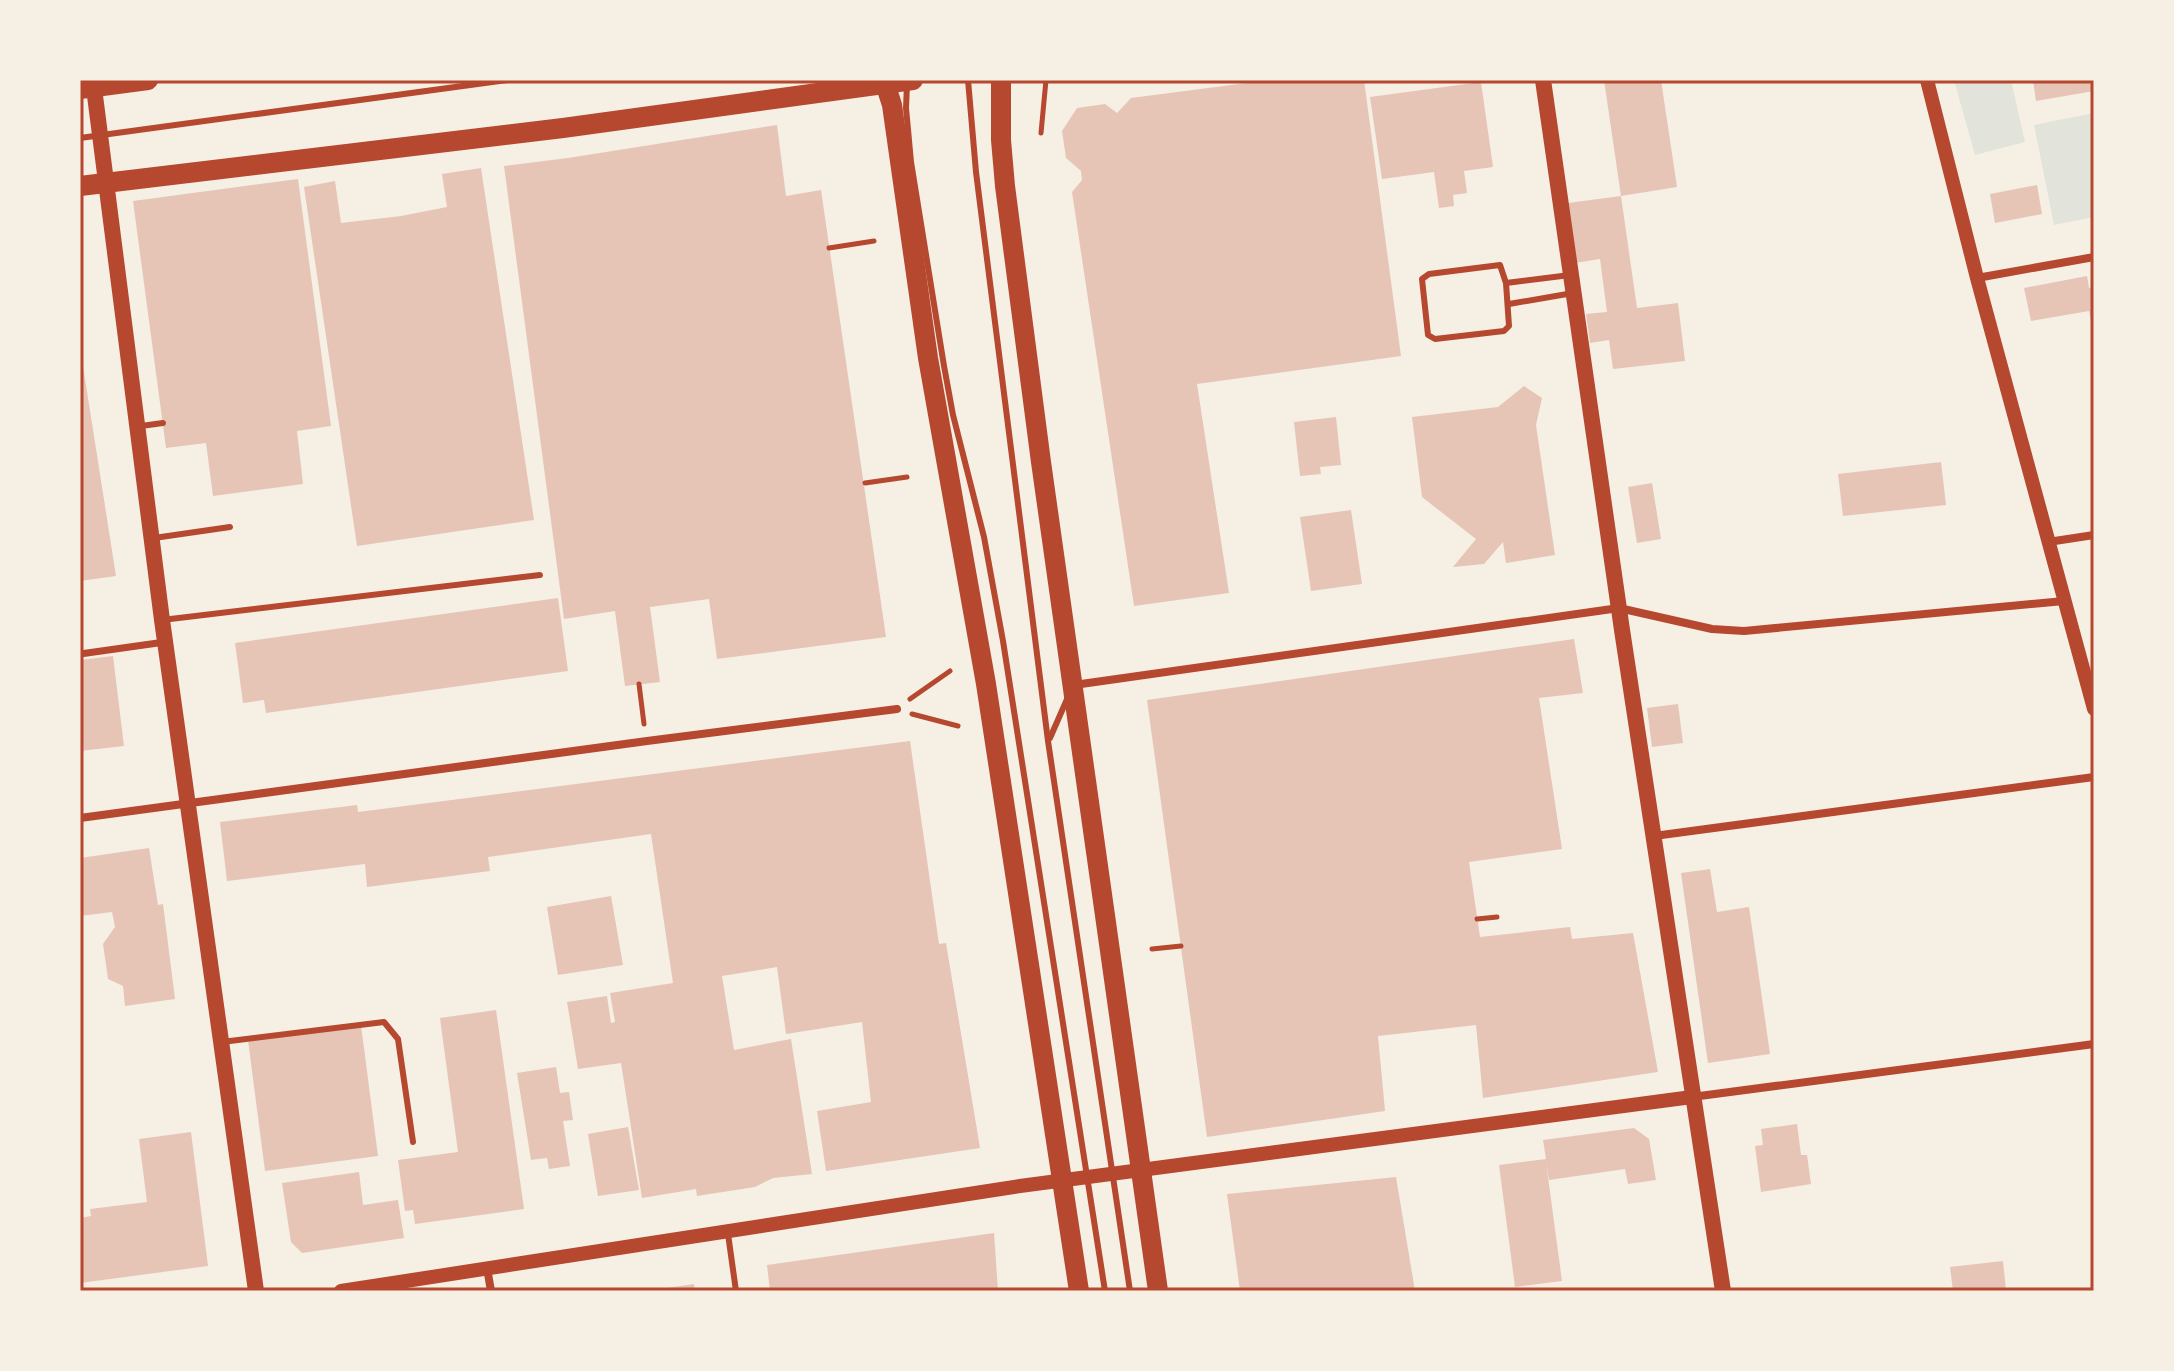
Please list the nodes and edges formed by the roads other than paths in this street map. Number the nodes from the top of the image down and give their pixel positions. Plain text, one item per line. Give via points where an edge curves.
1 (148, 80) edge
2 (507, 80) edge
3 (910, 80) edge
4 (968, 80) edge
5 (1001, 80) edge
6 (1543, 80) edge
7 (1927, 80) edge
8 (885, 81) edge
9 (89, 85) edge
10 (99, 135) junction
11 (80, 138) edge
12 (105, 183) junction
13 (80, 186) edge
14 (2094, 257) edge
15 (1570, 275) junction
16 (1977, 278) junction
17 (1506, 283) junction
18 (1573, 293) junction
19 (1509, 304) junction
20 (163, 423) dead end
21 (137, 427) junction
22 (230, 527) dead end
23 (2094, 535) edge
24 (152, 539) junction
25 (2048, 542) junction
26 (540, 575) dead end
27 (2064, 601) junction
28 (1619, 608) junction
29 (162, 620) junction
30 (166, 642) junction
31 (80, 654) edge
32 (1073, 685) junction
33 (897, 709) road end
34 (2094, 709) edge
35 (1048, 741) junction
36 (2094, 777) edge
37 (188, 804) junction
38 (80, 818) edge
39 (1654, 836) junction
40 (222, 1042) junction
41 (2094, 1044) edge
42 (1692, 1097) junction
43 (413, 1142) dead end
44 (1141, 1170) junction
45 (1112, 1174) junction
46 (1089, 1177) junction
47 (1063, 1180) junction
48 (728, 1230) junction
49 (487, 1267) junction
50 (256, 1291) edge
51 (341, 1291) edge
52 (491, 1291) edge
53 (736, 1291) edge
54 (1079, 1291) edge
55 (1105, 1291) edge
56 (1130, 1291) edge
57 (1158, 1291) edge
58 (1723, 1291) edge

1 - 9 main road
2 - 10 lane
3 - 8 main road
3 - 46 lane via 906,108 911,162 944,366 1003,641
4 - 35 lane
5 - 32 main road via 1005,186
6 - 15 main road
7 - 16 street
8 - 12 main road via 563,128
8 - 47 main road
9 - 10 main road
10 - 11 lane
10 - 12 main road
12 - 13 main road
12 - 21 main road
14 - 16 street
15 - 17 lane
15 - 18 main road
16 - 25 street
17 - 19 lane
17 - 19 lane via 1500,265 1429,274 1422,279 1428,335 1435,339 1504,331
18 - 19 lane
18 - 28 main road
20 - 21 lane
21 - 24 main road
22 - 24 lane
23 - 25 street
24 - 29 main road
25 - 27 street
26 - 29 lane
27 - 28 street via 1744,631
27 - 34 street
28 - 32 street
28 - 39 main road
29 - 30 main road
30 - 31 street
30 - 37 main road
32 - 35 lane
32 - 44 main road
33 - 37 street
35 - 45 lane
36 - 39 street
37 - 38 street
37 - 40 main road
39 - 42 main road
40 - 43 lane via 384,1022 398,1039
40 - 50 main road
41 - 42 street
42 - 44 street
42 - 58 main road
44 - 45 street
44 - 57 main road
45 - 46 street
45 - 56 lane
46 - 47 street
46 - 55 lane
47 - 48 street
47 - 54 main road
48 - 49 street
48 - 53 lane
49 - 51 street
49 - 52 street

